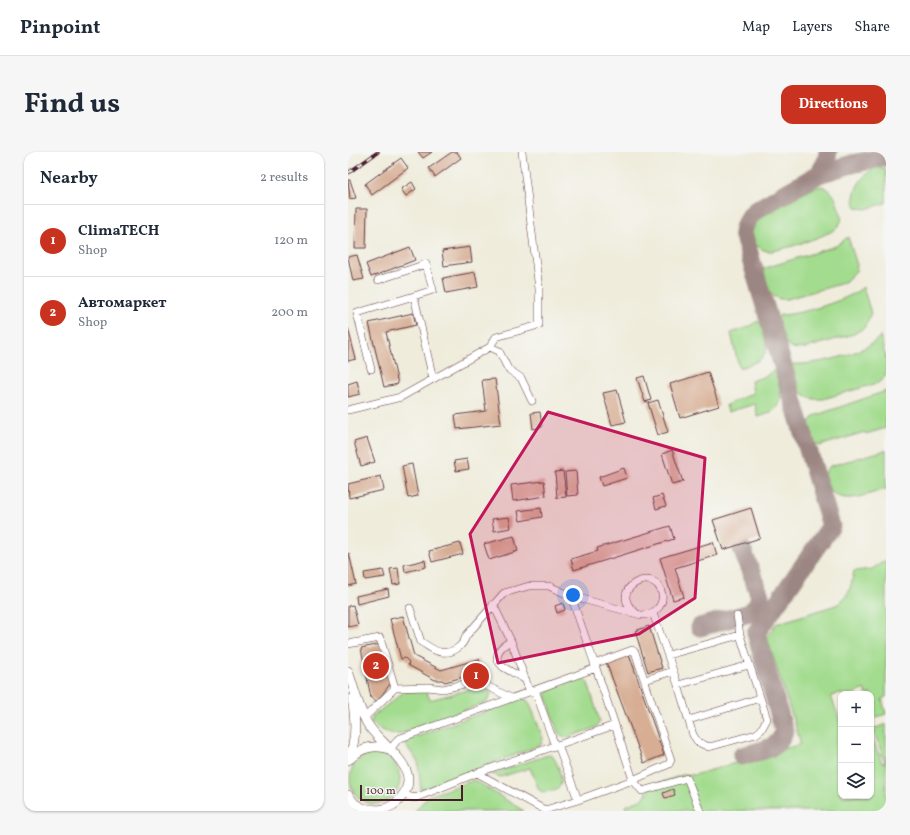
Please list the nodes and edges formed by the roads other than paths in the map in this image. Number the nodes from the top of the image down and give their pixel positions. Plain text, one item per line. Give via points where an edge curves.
1 (522, 152) edge
2 (378, 280) dead end
3 (414, 296) junction
4 (490, 347) junction
5 (371, 369) dead end
6 (433, 379) junction
7 (532, 401) dead end
8 (348, 410) edge
9 (571, 596) junction
10 (493, 604) junction
11 (410, 608) dead end
12 (636, 613) junction
13 (653, 613) junction
14 (737, 616) dead end
15 (740, 634) junction
16 (510, 641) junction
17 (348, 644) edge
18 (668, 656) junction
19 (749, 665) junction
20 (595, 666) junction
21 (673, 671) junction
22 (348, 672) edge
23 (526, 680) junction
24 (645, 680) junction
25 (678, 685) junction
26 (395, 688) junction
27 (532, 691) junction
28 (512, 698) junction
29 (760, 698) junction
30 (364, 718) junction
31 (689, 720) junction
32 (615, 725) junction
33 (557, 746) junction
34 (390, 750) junction
35 (348, 761) edge
36 (477, 773) junction
37 (633, 780) junction
38 (348, 795) edge
39 (402, 795) junction
40 (578, 800) junction
41 (348, 804) edge
42 (365, 810) edge
43 (397, 811) edge
44 (700, 811) edge

1 - 4 street via 539,289 539,325 496,337
2 - 3 street via 426,264 433,290
3 - 5 street via 357,313
3 - 6 street
4 - 6 street
4 - 7 street via 499,351 508,369 521,378
6 - 8 street via 401,397
9 - 10 street via 549,586 529,586 504,593
9 - 12 street
9 - 20 street
10 - 11 street via 466,636 463,644 455,650 441,652 421,642
10 - 16 street
12 - 13 street
12 - 13 street via 628,605 627,593 634,583 645,580 655,584 662,593 661,605
13 - 18 street
14 - 15 street
15 - 18 street
15 - 19 street
16 - 23 street
16 - 23 street via 497,652 497,660 503,667
17 - 26 street via 380,638
18 - 21 street
19 - 25 street
19 - 29 street
20 - 24 street via 634,650
20 - 27 street
20 - 32 street
21 - 24 street
21 - 25 street
22 - 30 main road
22 - 35 main road via 355,722 354,745
23 - 27 street
24 - 37 street via 670,762
25 - 31 street
26 - 28 street via 443,689 477,681
26 - 30 street
27 - 28 street
27 - 33 street
28 - 34 street via 398,739
29 - 31 street
29 - 31 street via 767,719 756,734 709,747 704,746 693,735
30 - 34 main road
32 - 33 street
32 - 37 street
33 - 36 street
33 - 40 street
34 - 35 main road via 378,746 365,748
34 - 39 main road via 401,760 407,774
36 - 39 street via 415,798
36 - 40 street via 545,810
37 - 40 street
37 - 44 street via 642,791 687,778
38 - 42 main road via 354,803
39 - 42 main road via 389,807
39 - 43 main road
41 - 42 street

